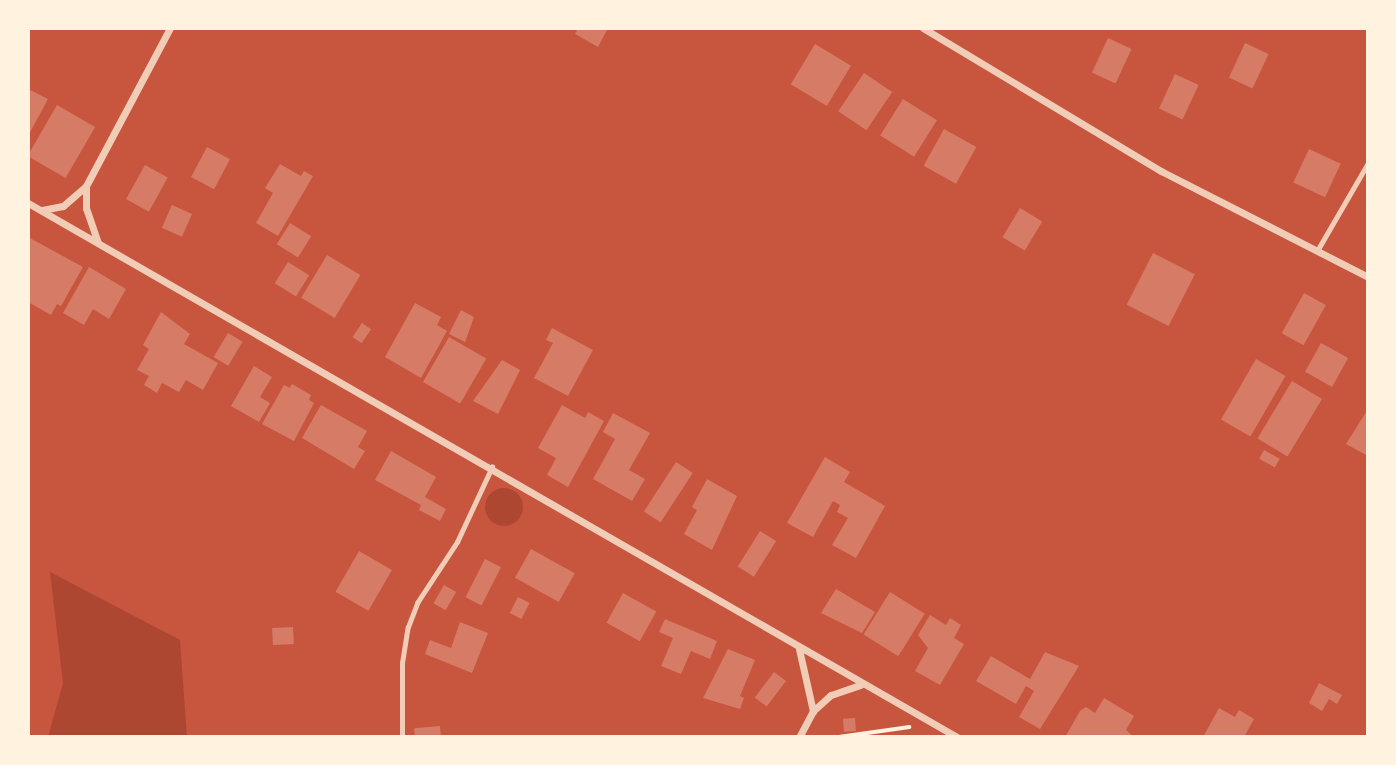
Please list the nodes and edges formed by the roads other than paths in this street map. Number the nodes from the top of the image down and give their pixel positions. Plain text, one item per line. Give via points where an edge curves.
1 (170, 28) edge
2 (923, 28) edge
3 (1368, 163) edge
4 (86, 186) junction
5 (28, 203) edge
6 (41, 210) junction
7 (98, 242) junction
8 (1316, 251) junction
9 (1368, 277) edge
10 (492, 466) junction
11 (799, 648) junction
12 (860, 685) junction
13 (813, 711) junction
14 (402, 737) edge
15 (799, 737) edge
16 (957, 737) edge

1 - 4 street
2 - 8 street via 1161,172
3 - 8 lane
4 - 6 street via 63,206
4 - 7 street via 86,208
5 - 6 street
6 - 7 street
7 - 10 street
8 - 9 street
10 - 11 street
10 - 14 lane via 457,542 416,603 408,627 402,663
11 - 12 street
11 - 13 street
12 - 13 street via 831,695
12 - 16 street
13 - 15 street

